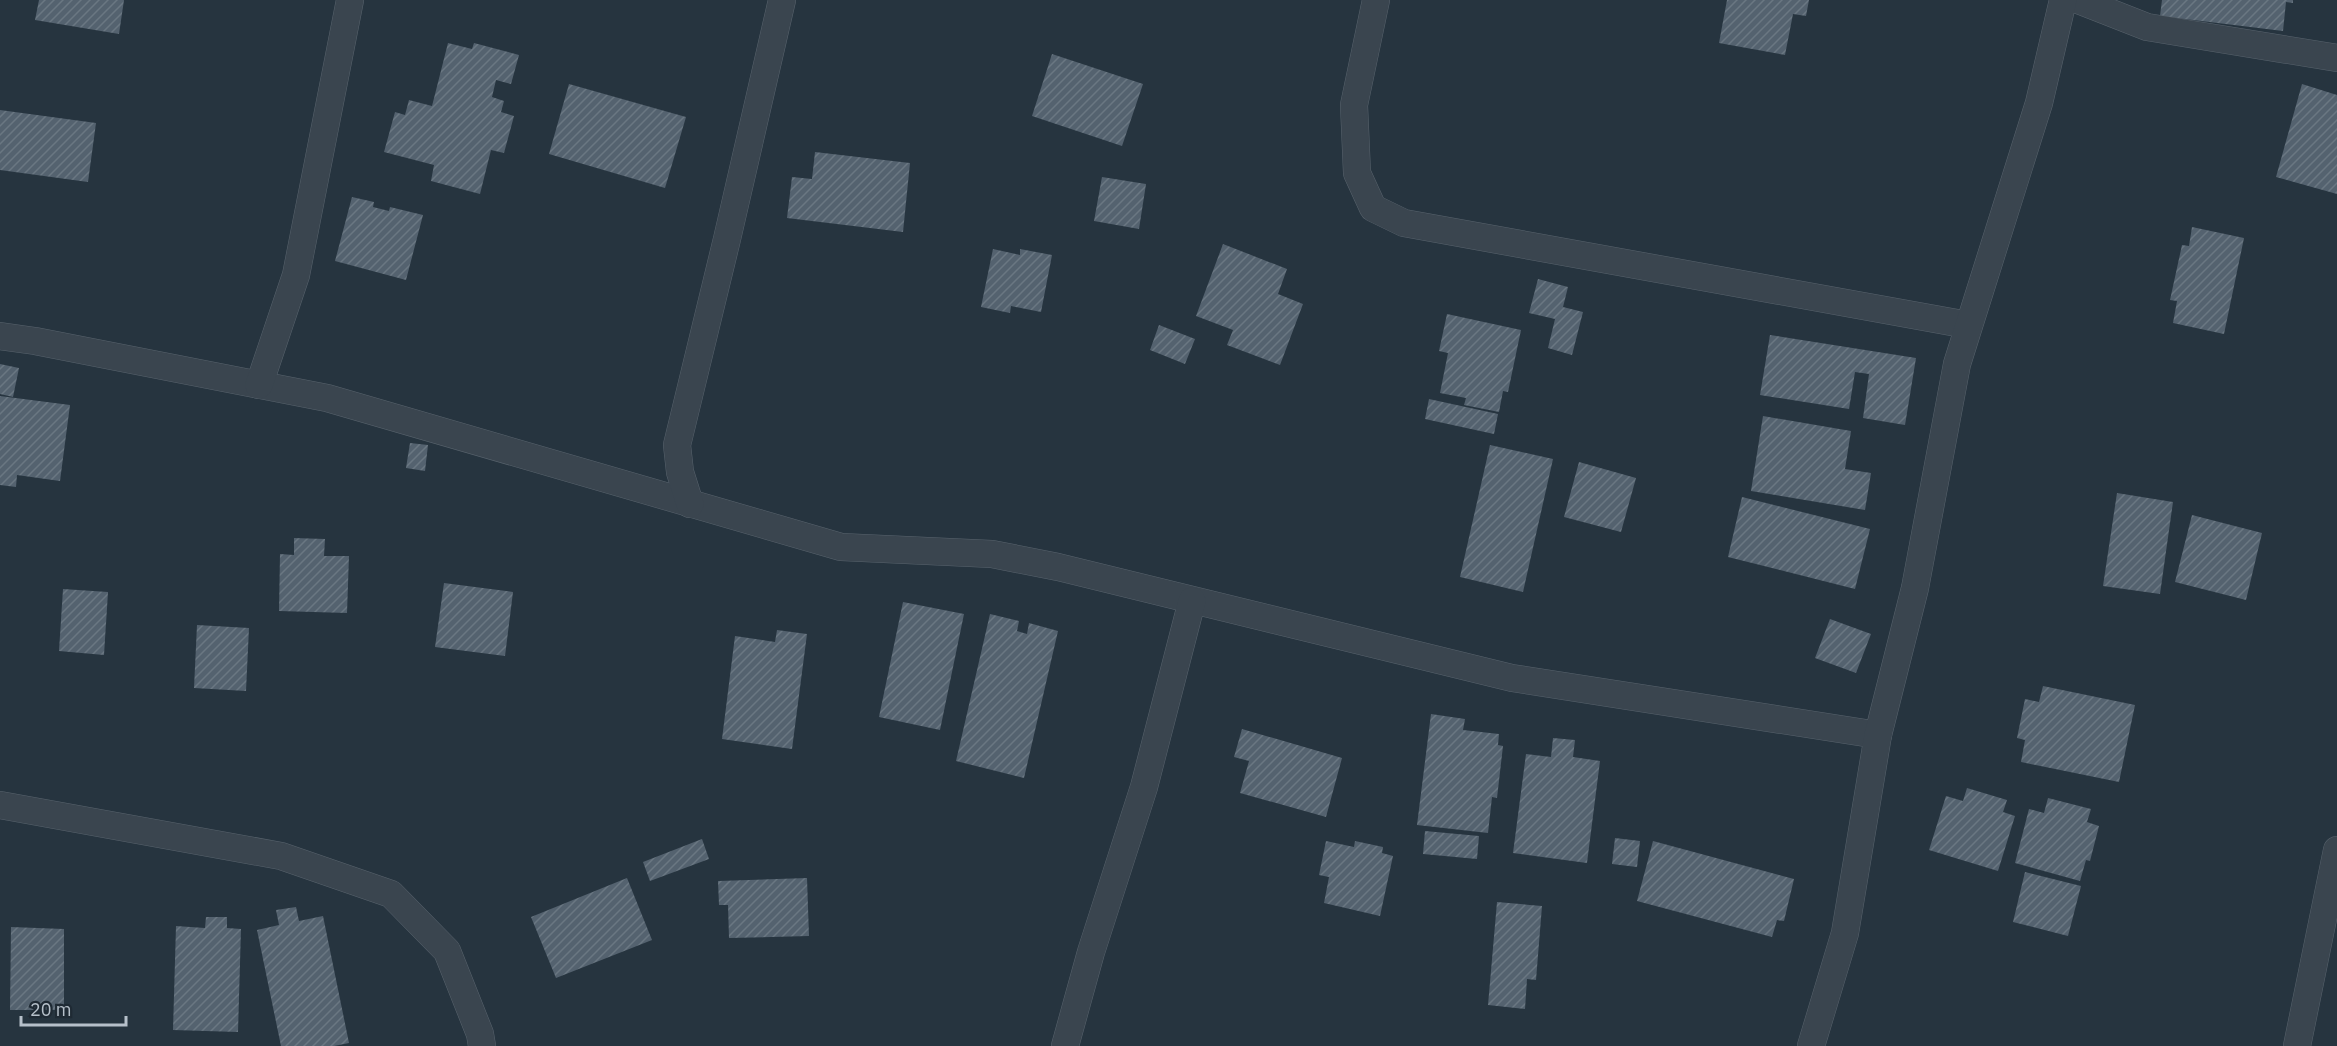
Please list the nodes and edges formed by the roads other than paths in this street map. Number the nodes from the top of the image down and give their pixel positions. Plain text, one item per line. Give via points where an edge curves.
1 (350, 0) edge
2 (782, 0) edge
3 (1376, 0) edge
4 (2063, 0) edge
5 (2078, 0) edge
6 (2337, 58) edge
7 (1968, 325) junction
8 (0, 336) edge
9 (260, 385) junction
10 (690, 504) junction
11 (1192, 601) junction
12 (1878, 735) junction
13 (0, 805) edge
14 (2337, 850) edge
15 (482, 1046) edge
16 (1065, 1046) edge
17 (1811, 1046) edge
18 (2297, 1046) edge

1 - 9 street via 296,275
2 - 10 street via 677,445
3 - 7 street via 1354,105 1357,173 1373,208 1404,223
4 - 7 street via 2039,103
5 - 6 street via 2147,27
7 - 12 street via 1956,364 1915,588
8 - 9 street
9 - 10 street via 327,398
10 - 11 street via 841,547 992,554
11 - 12 street via 1512,678
11 - 16 street via 1144,787
12 - 17 street via 1845,933
13 - 15 street via 281,856 391,894 447,951
14 - 18 street

